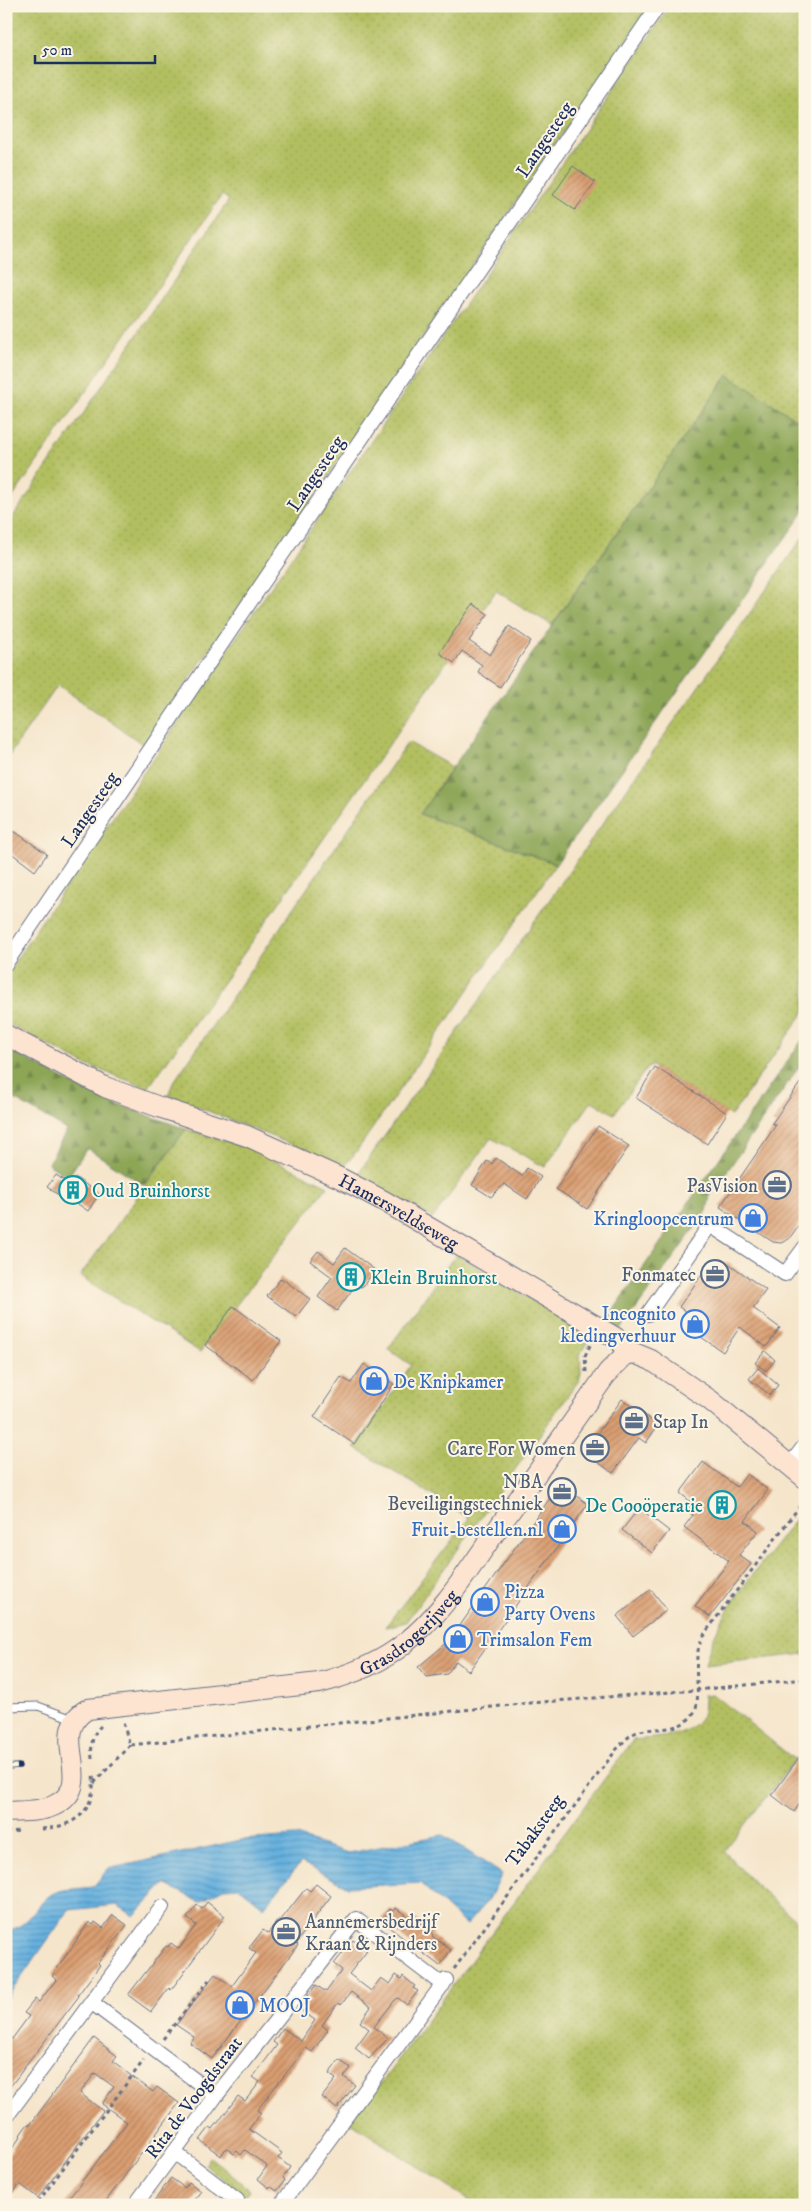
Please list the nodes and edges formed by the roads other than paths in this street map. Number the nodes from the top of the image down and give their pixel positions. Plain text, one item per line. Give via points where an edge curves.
1 (658, 6) edge
2 (6, 962) edge
3 (6, 1035) edge
4 (805, 1247) edge
5 (648, 1314) dead end
6 (625, 1354) junction
7 (805, 1445) edge
8 (797, 1471) edge
9 (6, 1707) edge
10 (74, 1720) junction
11 (6, 1812) edge
12 (162, 1907) dead end
13 (91, 2002) junction
14 (216, 2096) junction
15 (9, 2110) edge
16 (174, 2152) junction
17 (237, 2200) dead end
18 (135, 2205) edge
19 (281, 2205) edge

1 - 2 street, Langesteeg
3 - 6 street, Hamersveldseweg via 121,1094 247,1136 340,1178 623,1342
4 - 5 street via 785,1274 710,1225
6 - 8 street via 634,1353 658,1365 710,1400
6 - 10 street, Grasdrogerijweg via 608,1372 444,1604 405,1644 379,1661 344,1677 319,1683 102,1706 88,1709
7 - 8 street
9 - 10 lane via 38,1706
10 - 11 street via 69,1735 74,1780 70,1791 63,1800 45,1808
12 - 13 street
13 - 14 street
13 - 15 street
14 - 16 street, Rita de Voogdstraat
14 - 19 street, Rita de Voogdstraat via 356,1919 445,1983
16 - 17 street
16 - 18 street, Rita de Voogdstraat

